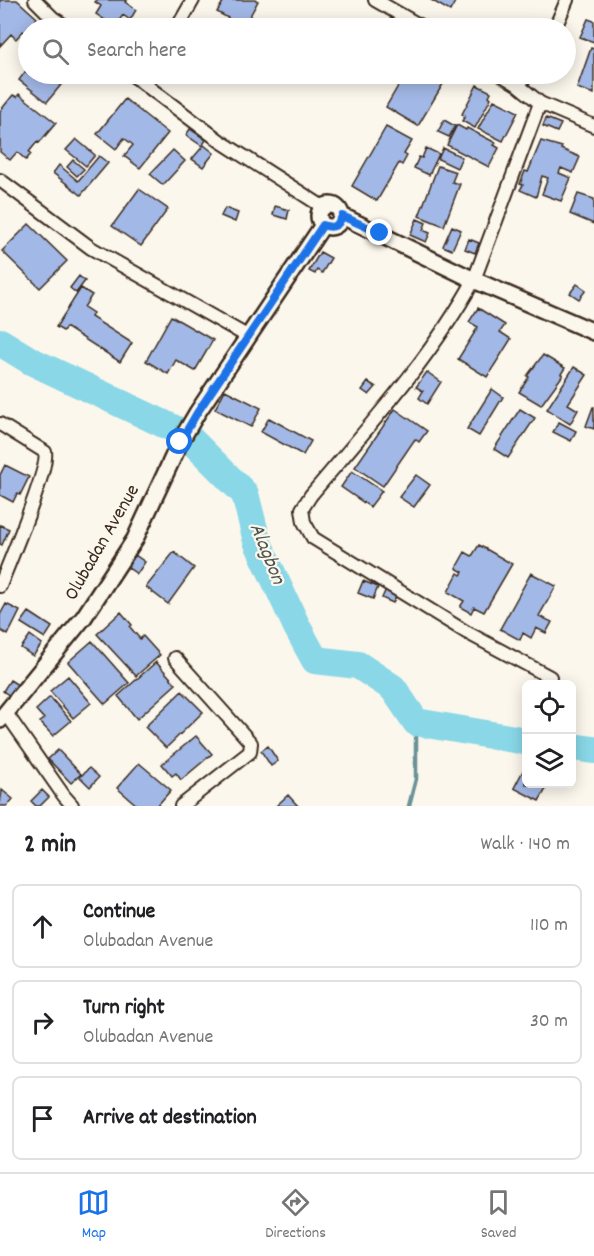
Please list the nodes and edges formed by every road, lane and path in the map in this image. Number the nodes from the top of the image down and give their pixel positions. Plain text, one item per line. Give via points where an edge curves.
1 (35, 0) edge
2 (193, 0) edge
3 (567, 0) edge
4 (380, 1) edge
5 (53, 18) edge
6 (183, 18) edge
7 (408, 18) edge
8 (559, 18) edge
9 (155, 84) edge
10 (518, 85) edge
11 (540, 103) junction
12 (594, 126) edge
13 (0, 180) edge
14 (323, 207) junction
15 (342, 216) junction
16 (323, 225) junction
17 (474, 280) junction
18 (594, 332) edge
19 (247, 336) junction
20 (0, 424) edge
21 (0, 586) edge
22 (175, 658) dead end
23 (550, 677) dead end
24 (3, 717) edge
25 (72, 806) edge
26 (181, 806) edge

1 - 5 street
2 - 6 street
3 - 8 street
4 - 7 street
9 - 14 street via 220,141
10 - 11 street
11 - 12 street
11 - 17 street
13 - 19 street via 91,248
14 - 15 street via 333,205
14 - 16 street via 319,216
15 - 16 street via 338,225
15 - 17 street
16 - 19 street, Olubadan Avenue
17 - 18 street
17 - 23 street via 399,390 311,495 302,509 304,522 313,538 466,632
19 - 24 street, Olubadan Avenue via 180,442 135,538 84,616
20 - 21 street via 46,456
22 - 26 street via 252,748
24 - 25 street

